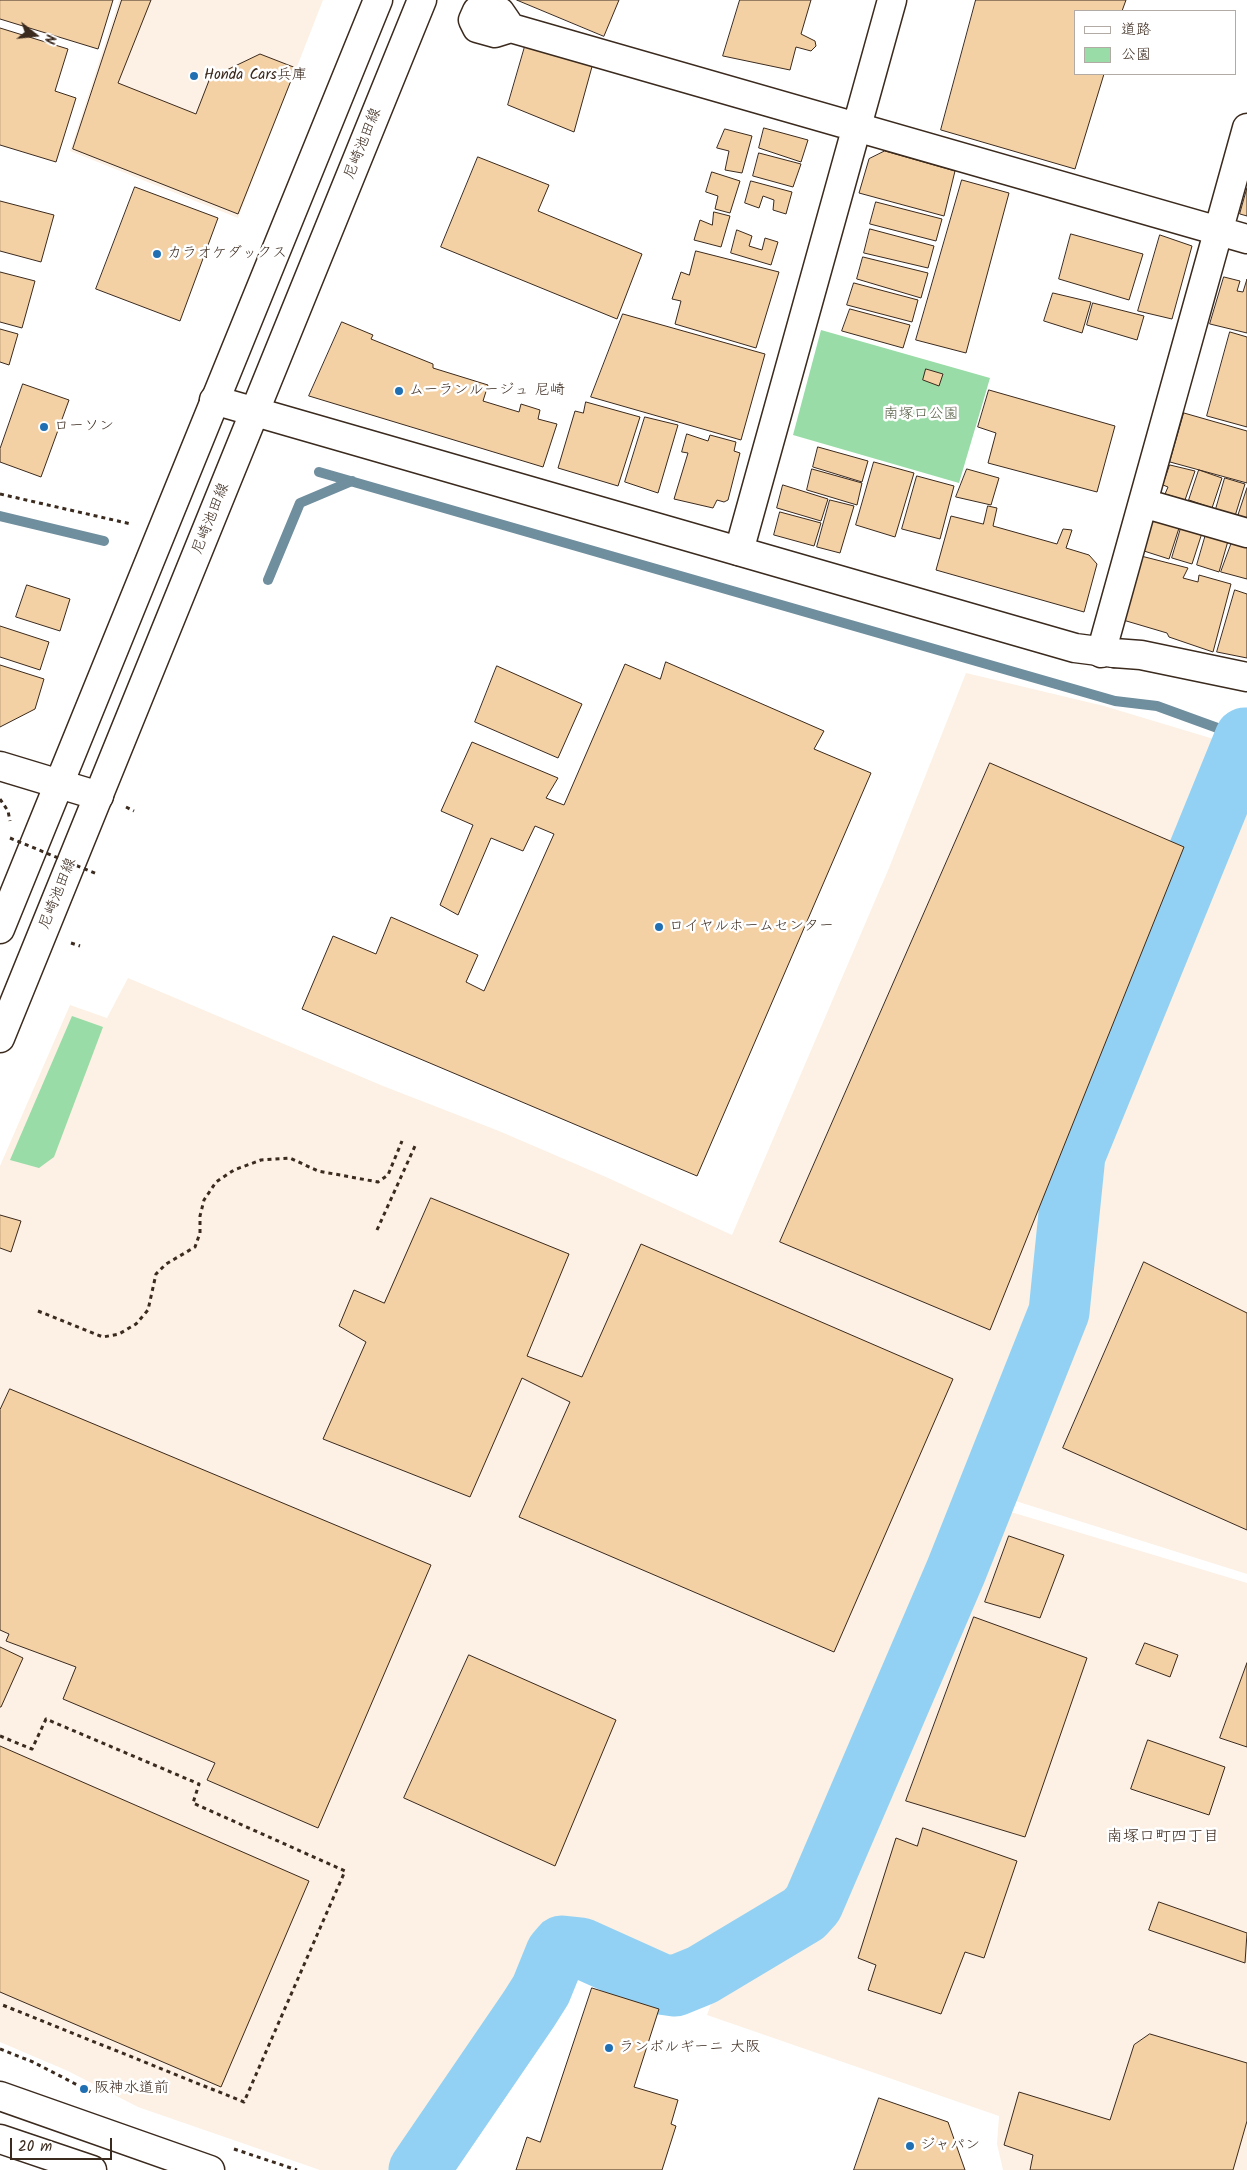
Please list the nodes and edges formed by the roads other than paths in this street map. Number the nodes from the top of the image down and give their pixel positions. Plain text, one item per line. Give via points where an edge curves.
1 (378, 0) edge
2 (422, 0) edge
3 (892, 0) edge
4 (511, 28) dead end
5 (856, 128) junction
6 (1247, 128) edge
7 (1218, 231) junction
8 (1247, 239) edge
9 (214, 400) junction
10 (255, 412) junction
11 (1143, 504) junction
12 (1247, 533) edge
13 (739, 551) junction
14 (1108, 653) junction
15 (1247, 677) edge
16 (0, 766) edge
17 (59, 784) junction
18 (99, 796) junction
19 (0, 929) edge
20 (0, 1038) edge
21 (0, 2096) edge
22 (0, 2139) edge
23 (92, 2170) edge
24 (210, 2170) edge

1 - 9 street
2 - 10 street, 尼崎池田線
3 - 5 street
4 - 5 street
5 - 7 street
5 - 13 street
6 - 7 street
7 - 8 street
7 - 11 street
9 - 10 street
9 - 17 street
10 - 13 street
10 - 18 street, 尼崎池田線
11 - 12 street
11 - 14 street
13 - 14 street via 1075,648
14 - 15 street via 1141,655
16 - 17 street
17 - 18 street
17 - 19 street
18 - 20 street, 尼崎池田線
21 - 24 street
22 - 23 street

